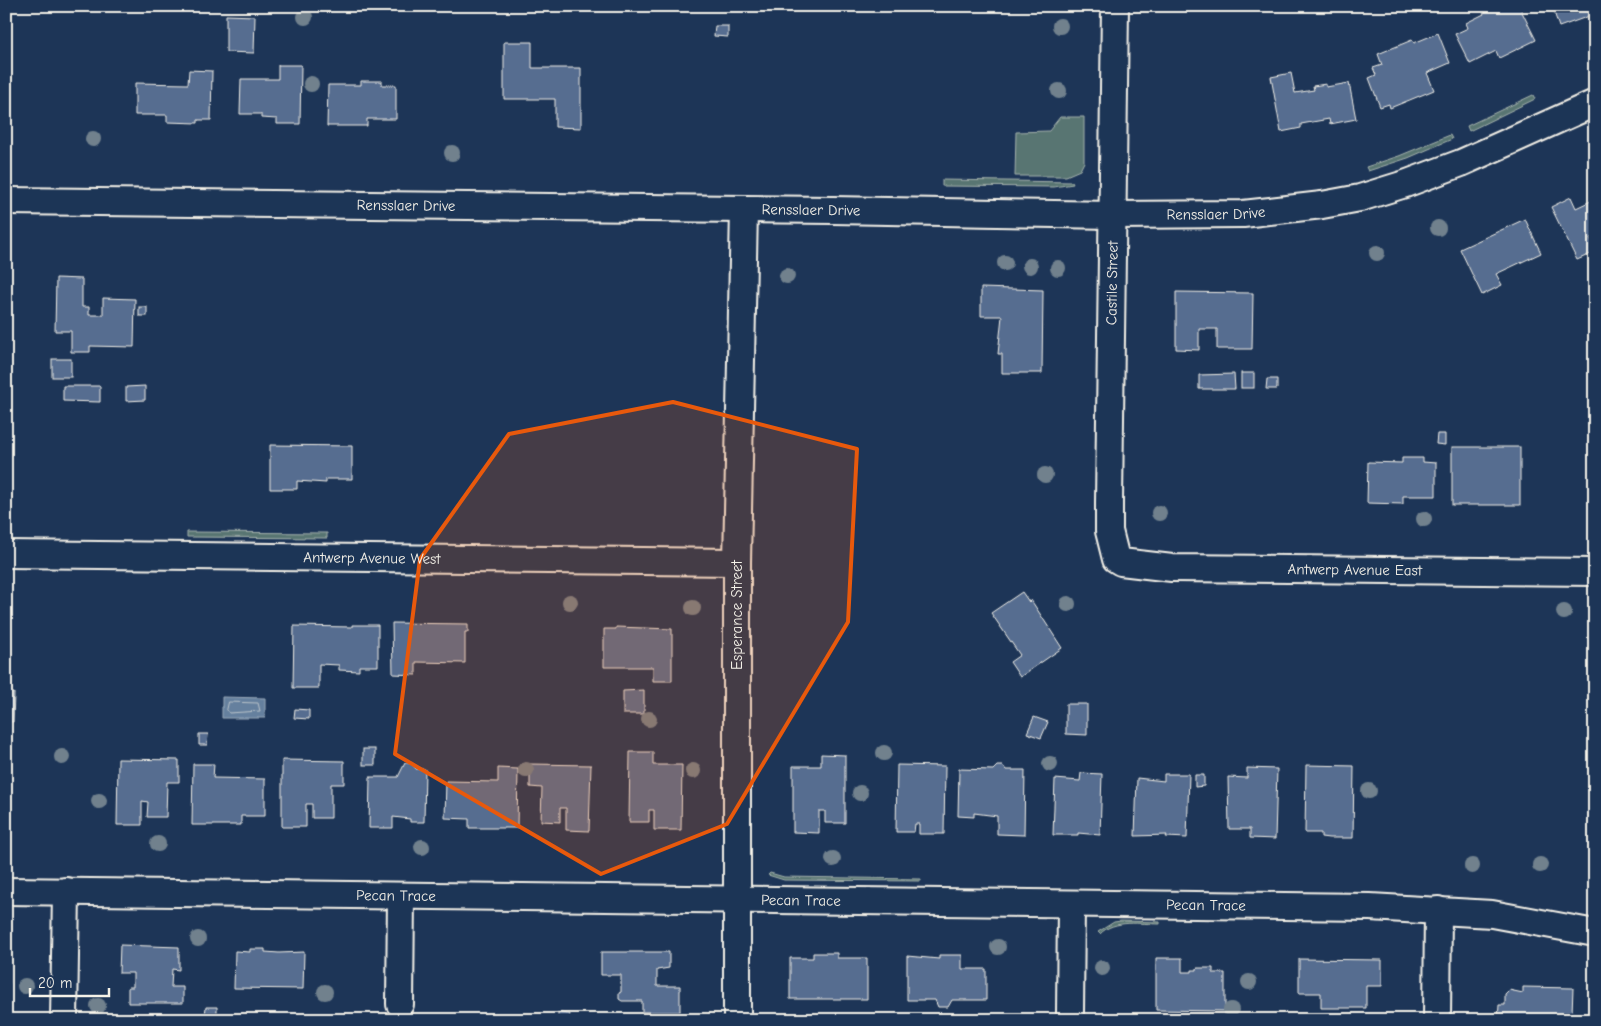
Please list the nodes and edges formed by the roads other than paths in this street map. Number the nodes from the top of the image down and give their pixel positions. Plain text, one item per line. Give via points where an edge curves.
1 (1115, 6) edge
2 (1595, 103) edge
3 (6, 202) edge
4 (744, 209) junction
5 (1113, 215) junction
6 (6, 554) edge
7 (1116, 559) joint
8 (738, 562) junction
9 (1595, 572) edge
10 (6, 891) edge
11 (66, 891) junction
12 (401, 896) junction
13 (737, 900) junction
14 (1072, 904) junction
15 (1438, 910) junction
16 (1595, 933) edge
17 (400, 1004) dead end
18 (1070, 1013) dead end
19 (64, 1020) edge
20 (737, 1020) edge
21 (1437, 1020) edge

1 - 5 street, Castile Street
2 - 5 street, Rensslaer Drive via 1425,177 1360,198 1243,214
3 - 4 street, Rensslaer Drive
4 - 5 street, Rensslaer Drive
4 - 8 street, Esperance Street
5 - 7 street, Castile Street via 1109,531
6 - 8 street, Antwerp Avenue West
7 - 9 street, Antwerp Avenue East via 1180,568
8 - 13 street, Esperance Street
10 - 11 street, Pecan Trace
11 - 12 street, Pecan Trace
11 - 19 street
12 - 13 street, Pecan Trace
12 - 17 street
13 - 14 street, Pecan Trace
13 - 20 street, Esperance Street
14 - 15 street, Pecan Trace
14 - 18 street
15 - 16 street, Pecan Trace via 1526,919
15 - 21 street

